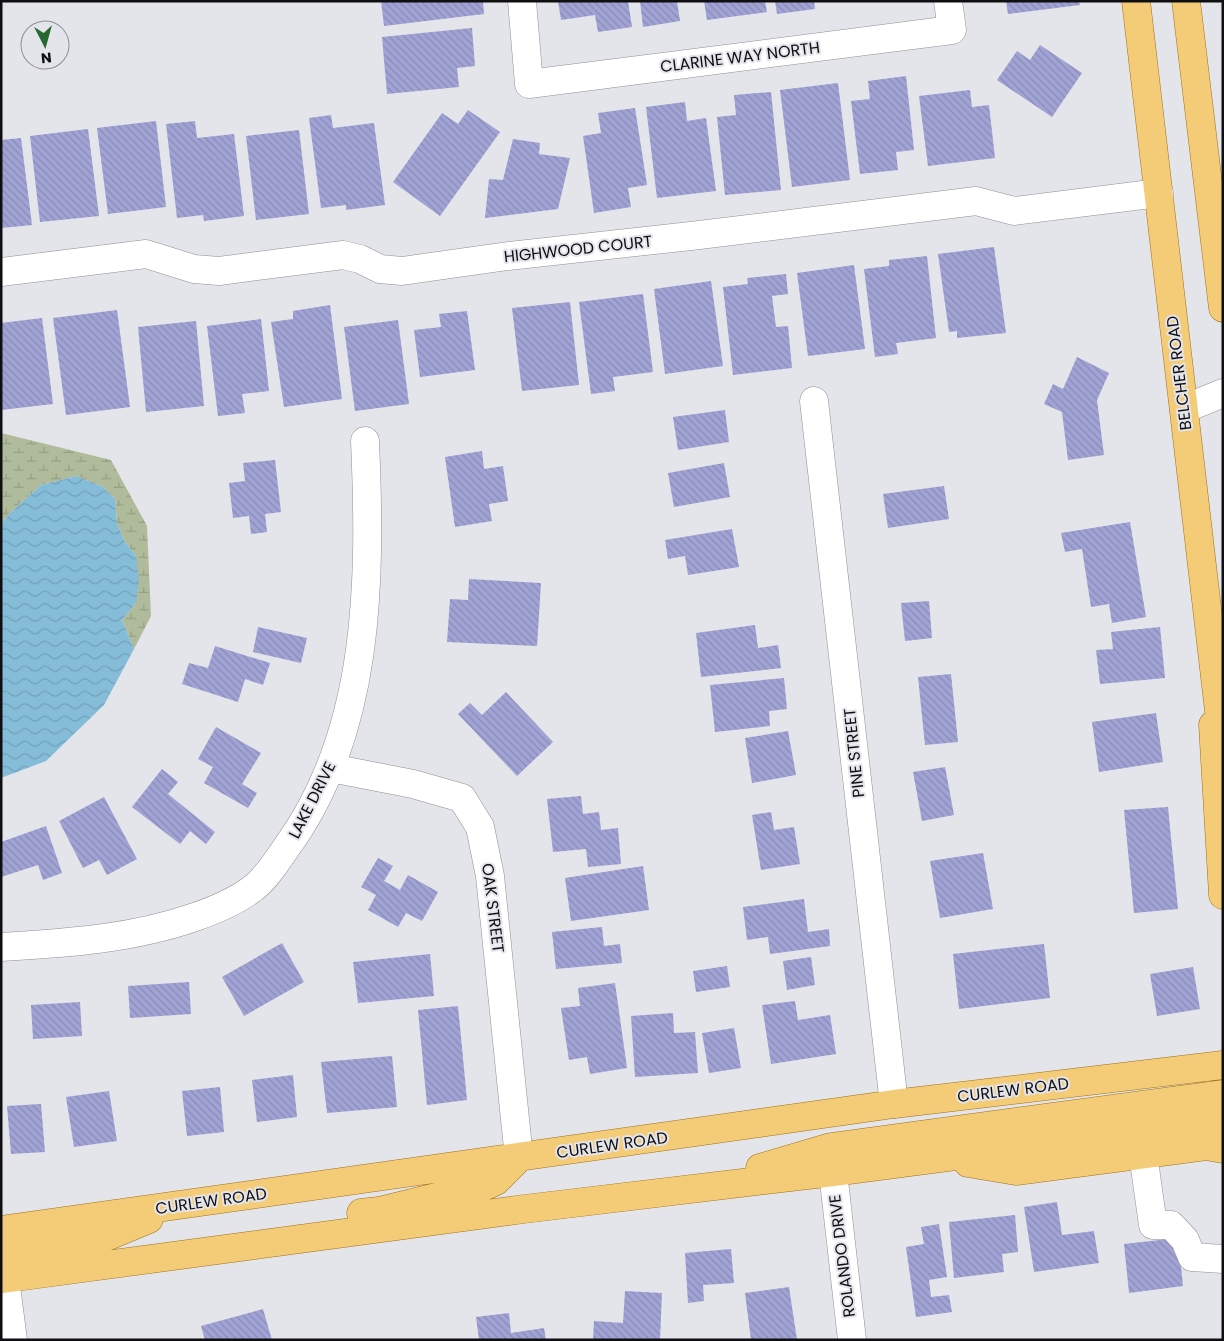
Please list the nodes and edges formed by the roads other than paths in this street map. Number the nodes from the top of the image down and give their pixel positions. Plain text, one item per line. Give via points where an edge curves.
1 (522, 1) edge
2 (948, 1) edge
3 (1136, 1) edge
4 (1186, 1) edge
5 (1159, 193) junction
6 (1, 272) edge
7 (1223, 308) edge
8 (1223, 393) edge
9 (814, 401) dead end
10 (1184, 409) junction
11 (1223, 415) edge
12 (365, 441) dead end
13 (1216, 638) edge
14 (1223, 745) edge
15 (331, 768) junction
16 (1223, 895) edge
17 (1, 947) edge
18 (1220, 1061) edge
19 (1223, 1094) edge
20 (894, 1104) junction
21 (1223, 1121) edge
22 (1223, 1149) edge
23 (1144, 1154) junction
24 (519, 1158) junction
25 (937, 1158) junction
26 (833, 1172) junction
27 (686, 1190) junction
28 (182, 1205) junction
29 (1, 1230) edge
30 (1, 1252) edge
31 (1223, 1259) edge
32 (131, 1262) junction
33 (3, 1279) edge
34 (13, 1340) edge
35 (852, 1340) edge

1 - 2 street, CLARINE WAY NORTH via 529,84 952,30
3 - 5 main road, BELCHER ROAD
4 - 7 main road
5 - 6 street, HIGHWOOD COURT via 1014,210 976,200 402,271 380,269 343,255 220,270 194,269 146,254
5 - 10 main road, BELCHER ROAD
8 - 10 street
9 - 20 street, PINE STREET
10 - 11 street
10 - 13 main road, BELCHER ROAD via 1203,574
12 - 15 street, LAKE DRIVE via 369,519 365,614 353,696
13 - 14 main road
13 - 16 main road
15 - 17 street, LAKE DRIVE via 301,828 274,864 254,889 220,908 127,936
15 - 24 street, OAK STREET via 413,784 462,798 480,827 490,876
18 - 20 main road, CURLEW ROAD
19 - 27 main road via 831,1147
20 - 24 main road, CURLEW ROAD
21 - 25 main road
22 - 23 main road via 1206,1146
23 - 25 main road via 1016,1171
23 - 31 street via 1153,1225 1171,1225 1186,1240 1192,1257
24 - 28 main road, CURLEW ROAD
24 - 32 main road via 496,1181 472,1192 444,1195 379,1211 224,1230
25 - 26 main road
26 - 27 main road
26 - 35 street, ROLANDO DRIVE
27 - 32 main road
28 - 29 main road, CURLEW ROAD
28 - 30 main road via 102,1239
32 - 33 main road
33 - 34 street

